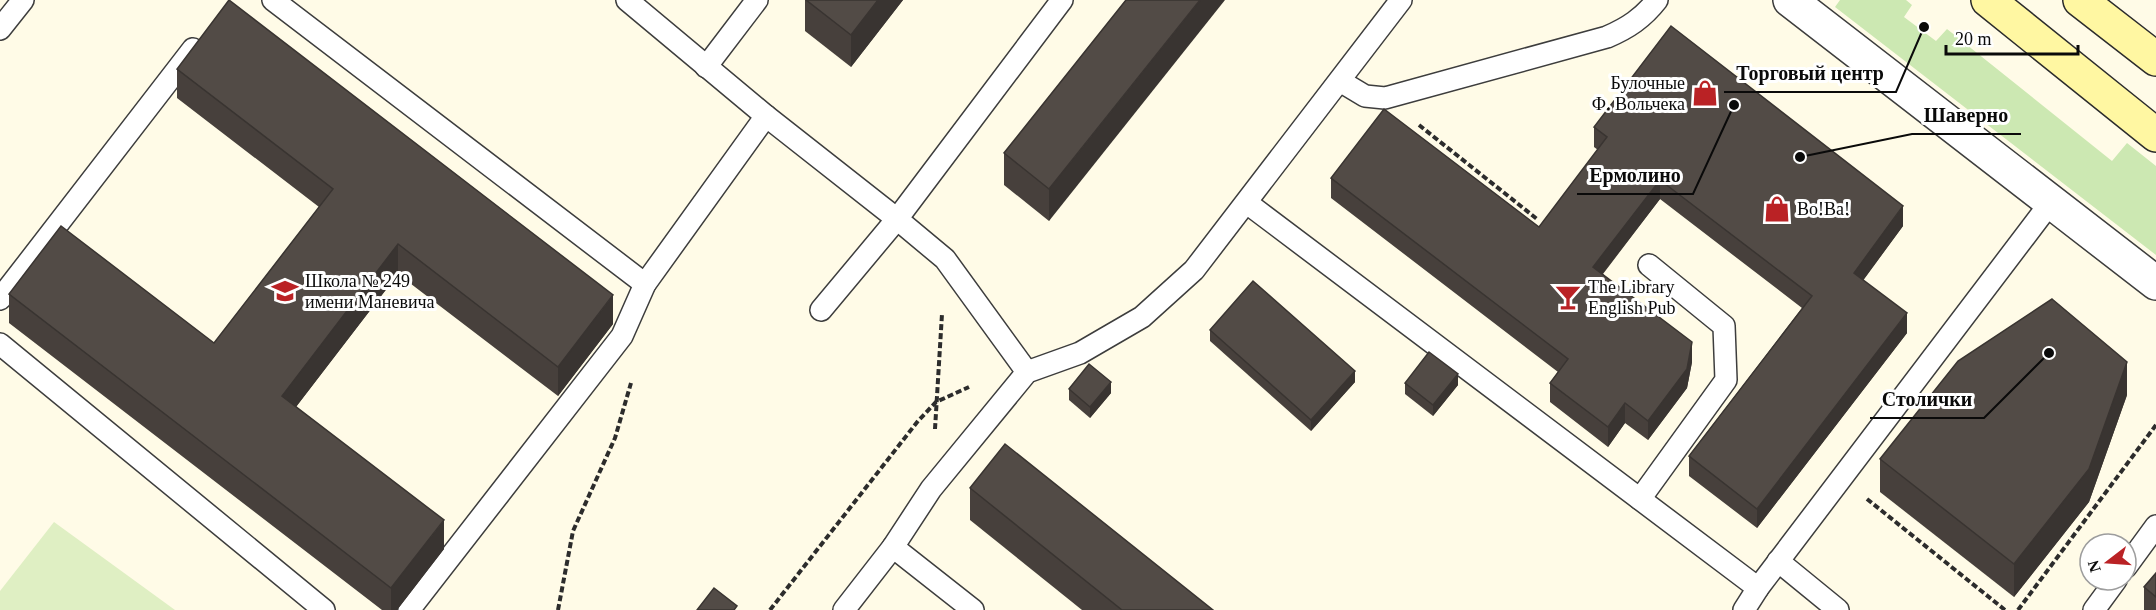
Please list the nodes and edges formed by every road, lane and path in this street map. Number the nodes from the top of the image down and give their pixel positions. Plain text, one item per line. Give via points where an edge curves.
1 (23, 0) edge
2 (273, 0) edge
3 (627, 0) edge
4 (757, 0) edge
5 (1062, 0) edge
6 (1401, 0) edge
7 (1657, 0) edge
8 (1790, 0) edge
9 (1988, 0) edge
10 (2080, 0) edge
11 (0, 29) edge
12 (202, 38) edge
13 (2156, 59) edge
14 (706, 67) junction
15 (1341, 81) junction
16 (1385, 98) junction
17 (766, 116) junction
18 (2156, 135) edge
19 (2051, 202) junction
20 (1247, 203) junction
21 (897, 219) junction
22 (1537, 219) dead end
23 (945, 259) junction
24 (1649, 265) dead end
25 (2156, 283) edge
26 (645, 284) junction
27 (0, 299) edge
28 (821, 310) dead end
29 (622, 336) junction
30 (0, 344) edge
31 (1027, 372) junction
32 (978, 383) dead end
33 (936, 402) junction
34 (2156, 425) edge
35 (932, 489) junction
36 (1862, 495) dead end
37 (1640, 499) junction
38 (2156, 526) edge
39 (894, 547) junction
40 (2138, 551) edge
41 (1778, 561) junction
42 (1758, 588) junction
43 (2107, 592) edge
44 (324, 610) edge
45 (409, 610) edge
46 (558, 610) edge
47 (770, 610) edge
48 (844, 610) edge
49 (974, 610) edge
50 (1744, 610) edge
51 (1838, 610) edge
52 (2005, 610) edge
53 (2018, 610) edge
54 (2094, 610) edge

1 - 11 lane
2 - 26 lane
3 - 14 lane
4 - 14 lane
5 - 21 lane
6 - 15 lane
7 - 16 lane via 1628,28 1607,37
8 - 19 street
9 - 18 main road
10 - 13 main road
12 - 27 lane
14 - 17 lane
15 - 16 lane via 1365,96
15 - 20 lane
16 - 22 path
17 - 21 lane
17 - 26 lane
19 - 25 street
19 - 41 lane
20 - 31 lane via 1194,270 1142,317 1080,353
20 - 37 lane
21 - 23 lane
21 - 28 lane
23 - 31 lane
23 - 33 path
24 - 37 lane via 1724,326 1726,380
26 - 29 lane
29 - 45 lane
29 - 46 path via 632,356 631,381 615,438 573,531
30 - 44 lane
31 - 35 lane
32 - 33 path
33 - 35 path
33 - 47 path
34 - 53 path
35 - 39 lane
36 - 52 path
37 - 42 lane
38 - 40 lane
39 - 48 lane
39 - 49 lane
41 - 42 lane
41 - 51 lane
42 - 50 lane
43 - 54 lane

